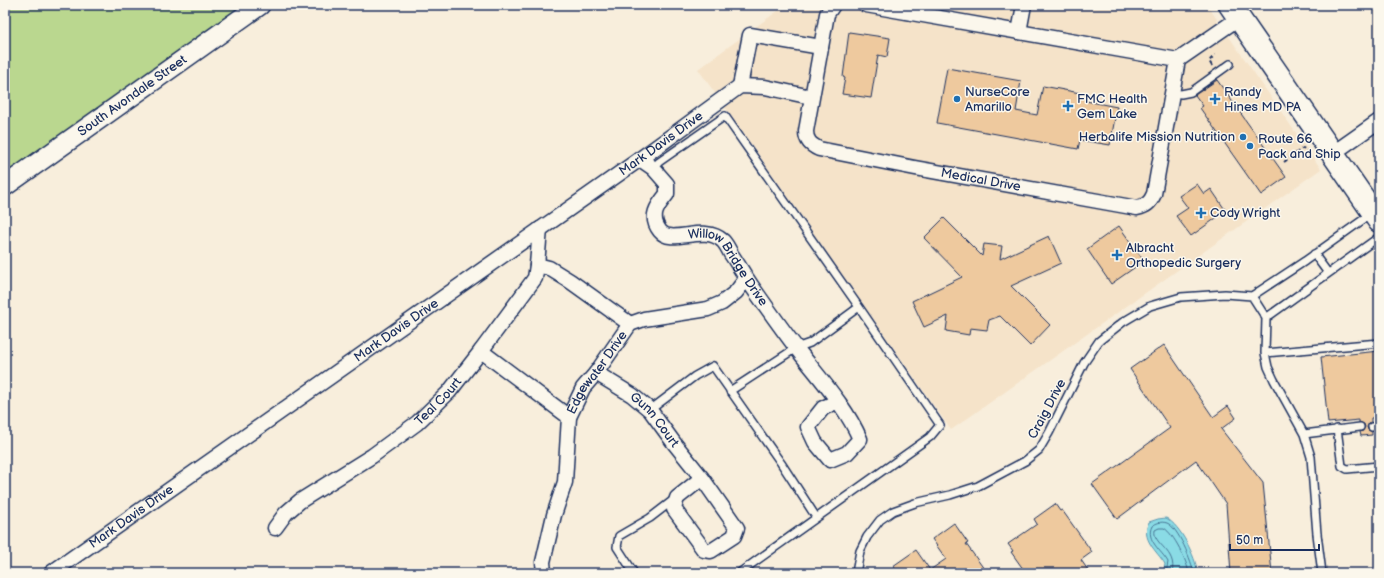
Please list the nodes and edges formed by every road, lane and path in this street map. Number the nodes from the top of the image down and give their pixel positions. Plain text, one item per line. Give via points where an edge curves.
1 (260, 5) edge
2 (833, 5) edge
3 (866, 5) edge
4 (1024, 5) edge
5 (1234, 11) edge
6 (1019, 32) junction
7 (821, 47) junction
8 (1215, 55) dead end
9 (1178, 60) junction
10 (1209, 61) dead end
11 (1230, 64) dead end
12 (740, 86) junction
13 (1172, 93) junction
14 (811, 97) junction
15 (1379, 121) edge
16 (1308, 151) dead end
17 (1332, 154) junction
18 (640, 159) junction
19 (1284, 162) dead end
20 (653, 168) junction
21 (5, 186) edge
22 (1376, 217) edge
23 (540, 228) junction
24 (1379, 238) edge
25 (1314, 254) junction
26 (537, 265) junction
27 (1328, 273) junction
28 (746, 279) junction
29 (1252, 296) junction
30 (859, 307) junction
31 (1266, 318) junction
32 (630, 324) junction
33 (1379, 343) edge
34 (796, 348) junction
35 (481, 352) junction
36 (1265, 353) junction
37 (596, 373) junction
38 (730, 391) junction
39 (838, 401) dead end
40 (650, 410) junction
41 (569, 417) junction
42 (1360, 427) dead end
43 (1337, 429) junction
44 (1304, 434) junction
45 (1379, 466) edge
46 (702, 478) junction
47 (677, 498) junction
48 (816, 517) junction
49 (275, 528) dead end
50 (51, 573) edge
51 (544, 573) edge
52 (634, 573) edge
53 (739, 573) edge
54 (856, 573) edge
55 (1322, 573) edge

1 - 21 street, South Avondale Street
2 - 7 street, Medical Drive via 827,14
3 - 6 street
4 - 6 street
5 - 9 street
5 - 17 main road
6 - 9 street
7 - 12 street via 750,35
7 - 14 street, Medical Drive
8 - 10 path
9 - 13 street, Medical Drive
11 - 13 lane via 1191,92
12 - 14 street via 765,87
12 - 18 street, Mark Davis Drive
13 - 14 street, Medical Drive via 1154,194 1148,203 1137,208 819,149 808,142 806,136
15 - 17 street
16 - 19 path via 1303,148
17 - 22 main road
18 - 20 street, Willow Bridge Drive
18 - 23 street, Mark Davis Drive
20 - 28 street, Willow Bridge Drive via 667,184 667,194 658,204 654,215 656,225 662,233 671,237 711,234 724,242
20 - 30 lane via 725,116
22 - 25 lane
23 - 26 street, Teal Court
23 - 50 street, Mark Davis Drive
24 - 27 lane
25 - 27 lane
25 - 29 lane
26 - 32 street via 548,268 570,281
26 - 35 street, Teal Court via 535,278
27 - 31 lane
28 - 32 street, Edgewater Drive via 736,292 722,303 708,309 644,319
28 - 34 street, Willow Bridge Drive
29 - 31 lane
29 - 54 lane, Craig Drive via 1225,294 1181,297 1150,306 1124,322 1099,341 1084,363 1039,450 1025,461 978,486 893,510 880,520 867,537 860,552
30 - 34 lane via 810,343
30 - 48 lane via 940,425 930,437
31 - 36 lane
32 - 37 street, Edgewater Drive
33 - 36 lane
34 - 38 lane
34 - 39 street, Willow Bridge Drive
35 - 41 street
35 - 49 street, Teal Court via 449,392 417,423 372,456 300,501 286,513
36 - 44 lane via 1274,380
37 - 40 street, Gunn Court via 632,395
37 - 41 street, Edgewater Drive via 583,388
38 - 40 lane via 713,366 695,376
38 - 48 lane
40 - 46 street, Gunn Court
41 - 51 street, Edgewater Drive via 565,482 542,562
42 - 43 lane
43 - 44 lane
43 - 45 lane via 1342,466 1347,469
44 - 55 lane via 1311,457
46 - 47 street
46 - 47 street, Gunn Court via 737,528 734,536 711,551 704,550 674,509
47 - 52 lane via 619,536 617,547
48 - 53 lane

